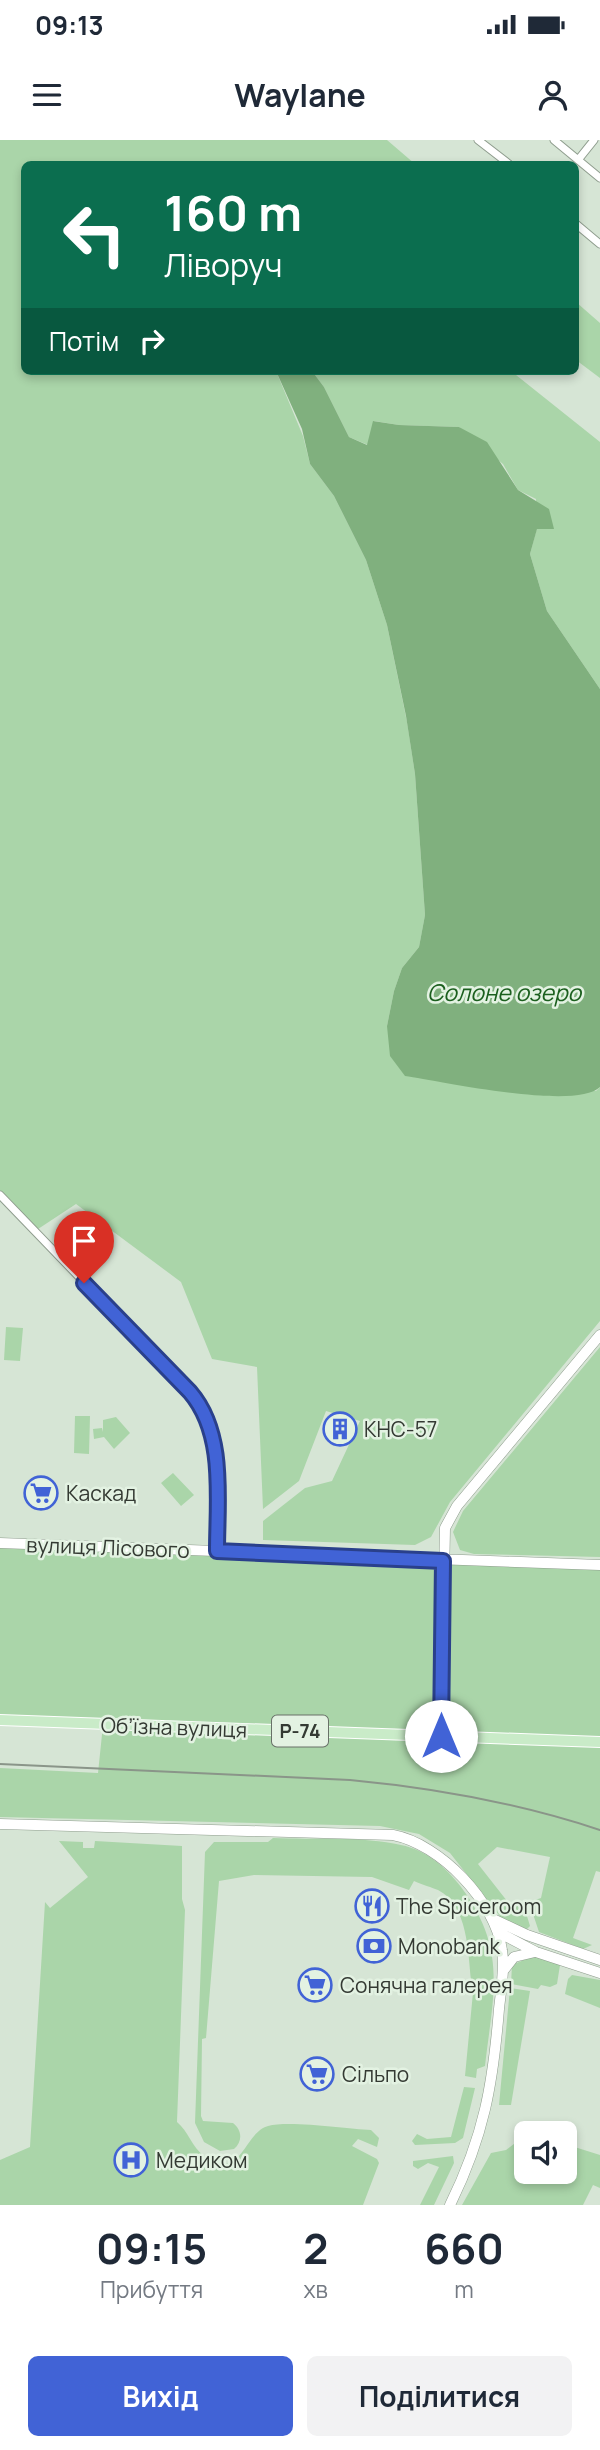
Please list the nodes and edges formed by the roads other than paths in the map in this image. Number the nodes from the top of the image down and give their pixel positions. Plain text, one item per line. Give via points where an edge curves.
1 (478, 140) edge
2 (554, 140) edge
3 (594, 140) edge
4 (505, 161) edge
5 (576, 161) edge
6 (579, 162) edge
7 (579, 164) edge
8 (600, 178) edge
9 (579, 226) edge
10 (600, 244) edge
11 (0, 1195) edge
12 (600, 1335) edge
13 (0, 1543) edge
14 (217, 1551) junction
15 (443, 1561) junction
16 (600, 1566) edge
17 (0, 1720) edge
18 (441, 1736) junction
19 (600, 1742) edge
20 (0, 1824) edge
21 (490, 1917) junction
22 (498, 1933) junction
23 (536, 1952) junction
24 (600, 1960) edge
25 (600, 1973) edge
26 (501, 1974) junction
27 (450, 2205) edge

1 - 4 street
2 - 5 street
3 - 6 street
7 - 8 street
9 - 10 street
11 - 14 street via 205,1412 214,1439
12 - 15 street via 457,1506 445,1528
13 - 14 street, вулиця Лісового
14 - 15 street, вулиця Лісового
15 - 16 street, вулиця Лісового
15 - 18 street
17 - 18 main road, Обʼїзна вулиця / Р-74
18 - 19 main road, Обʼїзна вулиця / Р-74
20 - 21 street via 393,1835 415,1841 442,1857
21 - 22 street
21 - 24 street
22 - 23 street
22 - 26 street
23 - 25 street
23 - 26 street via 514,1957
26 - 27 street via 488,2109 477,2147

